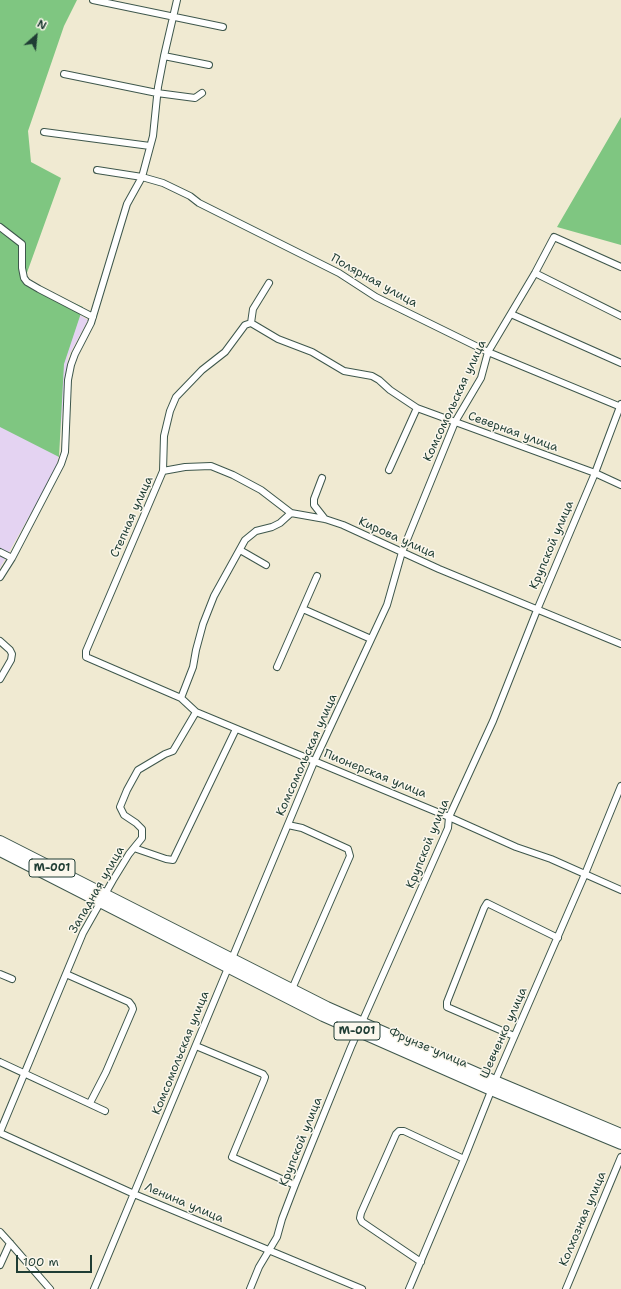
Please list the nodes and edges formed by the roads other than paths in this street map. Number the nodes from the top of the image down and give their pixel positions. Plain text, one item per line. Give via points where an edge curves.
1 (93, 0) edge
2 (177, 0) edge
3 (174, 17) junction
4 (223, 27) dead end
5 (164, 56) junction
6 (209, 65) dead end
7 (64, 74) dead end
8 (157, 93) junction
9 (202, 93) dead end
10 (44, 132) dead end
11 (150, 146) junction
12 (97, 170) dead end
13 (142, 177) junction
14 (0, 227) edge
15 (621, 268) edge
16 (535, 273) junction
17 (269, 283) dead end
18 (511, 314) junction
19 (621, 316) edge
20 (93, 317) junction
21 (251, 323) junction
22 (488, 352) junction
23 (621, 363) edge
24 (621, 406) edge
25 (417, 408) junction
26 (455, 422) junction
27 (389, 470) dead end
28 (163, 471) junction
29 (595, 473) junction
30 (322, 478) dead end
31 (621, 485) edge
32 (291, 513) junction
33 (324, 519) junction
34 (240, 550) junction
35 (0, 552) edge
36 (402, 552) junction
37 (12, 558) junction
38 (266, 565) dead end
39 (317, 576) dead end
40 (0, 577) edge
41 (303, 609) junction
42 (537, 610) junction
43 (371, 639) junction
44 (0, 641) edge
45 (621, 644) edge
46 (86, 650) joint
47 (277, 667) dead end
48 (0, 679) edge
49 (181, 698) junction
50 (196, 712) junction
51 (236, 729) junction
52 (314, 762) junction
53 (621, 786) edge
54 (450, 817) junction
55 (288, 824) junction
56 (0, 841) edge
57 (134, 848) junction
58 (0, 851) edge
59 (585, 874) junction
60 (621, 890) edge
61 (103, 898) junction
62 (558, 938) junction
63 (230, 963) junction
64 (0, 974) edge
65 (66, 974) junction
66 (12, 979) dead end
67 (292, 989) junction
68 (359, 1027) junction
69 (514, 1036) junction
70 (196, 1046) junction
71 (0, 1062) edge
72 (25, 1073) junction
73 (493, 1085) junction
74 (90, 1103) junction
75 (106, 1111) dead end
76 (0, 1132) edge
77 (621, 1134) edge
78 (621, 1144) edge
79 (621, 1157) edge
80 (464, 1159) junction
81 (295, 1185) junction
82 (134, 1194) junction
83 (0, 1232) edge
84 (10, 1242) junction
85 (270, 1250) junction
86 (421, 1262) junction
87 (0, 1265) edge
88 (50, 1289) edge
89 (94, 1289) edge
90 (250, 1289) edge
91 (362, 1289) edge
92 (409, 1289) edge
93 (566, 1289) edge

1 - 3 street
2 - 3 street
3 - 4 street
3 - 5 street
5 - 6 street
5 - 8 street
7 - 8 street
8 - 9 street via 194,98
8 - 11 street
10 - 11 street
11 - 13 street
12 - 13 street, Полярная улица
13 - 20 street via 127,204
13 - 22 street, Полярная улица via 163,183 190,196 199,203 338,273 376,297
14 - 20 street via 22,244 22,268 27,282
15 - 16 street, Комсомольская улица via 554,238
16 - 18 street, Комсомольская улица
16 - 19 street
17 - 21 street via 252,309
18 - 22 street, Комсомольская улица
18 - 23 street
20 - 37 street via 71,365 62,464
21 - 25 street, Северная улица via 278,339 312,352 344,371 372,376
21 - 28 street, Степная улица via 245,325 225,352 202,370 176,397 164,436
22 - 24 street, Полярная улица
22 - 26 street, Комсомольская улица via 480,378
24 - 29 street, Крупской улица
25 - 26 street, Северная улица
25 - 27 street
26 - 29 street, Северная улица
26 - 36 street, Комсомольская улица
28 - 32 street, Кирова улица via 211,466 261,490
28 - 46 street, Степная улица
29 - 31 street, Северная улица
29 - 42 street, Крупской улица
30 - 33 street via 314,505
32 - 33 street, Кирова улица
32 - 34 street via 280,523 256,531 245,540
33 - 36 street, Кирова улица
34 - 38 street
34 - 49 street via 214,596
35 - 37 street
36 - 42 street, Кирова улица
36 - 43 street, Комсомольская улица via 386,605
37 - 40 street
39 - 41 street
41 - 43 street
41 - 47 street
42 - 45 street, Кирова улица
42 - 54 street, Крупской улица
43 - 52 street, Комсомольская улица
44 - 48 street via 12,654
46 - 49 street, Пионерская улица via 86,657 91,660
49 - 50 street, Пионерская улица
50 - 51 street, Пионерская улица
50 - 57 street, Западная улица via 173,751 138,770 127,790 120,807 124,815 142,829 142,838
51 - 52 street, Пионерская улица
51 - 57 street via 173,860
52 - 54 street, Пионерская улица
52 - 55 street, Комсомольская улица
53 - 59 street, Шевченко улица
54 - 59 street, Пионерская улица
54 - 68 street, Крупской улица via 448,828
55 - 63 street, Комсомольская улица
55 - 67 street via 348,849 350,856
56 - 61 main road, M-001
57 - 61 street, Западная улица
58 - 61 main road, M-001
59 - 60 street, Пионерская улица
59 - 62 street, Шевченко улица
61 - 63 main road, Фрунзе улица / M-001
61 - 65 street, Западная улица via 83,933
62 - 69 street, Шевченко улица
62 - 69 street via 487,903 484,908 447,1007
63 - 67 main road, Фрунзе улица / M-001
63 - 68 main road, Фрунзе улица / M-001 via 323,1016
63 - 70 street, Комсомольская улица
64 - 66 street
65 - 72 street, Западная улица
65 - 74 street via 129,1002 133,1009
67 - 68 main road, Фрунзе улица / M-001
68 - 73 main road, Фрунзе улица / M-001
68 - 81 street, Крупской улица
69 - 73 street, Шевченко улица
70 - 81 street via 263,1074 264,1080 232,1157
70 - 82 street, Комсомольская улица
71 - 72 street
72 - 74 street
72 - 76 street, Западная улица
73 - 77 main road, Фрунзе улица / M-001
73 - 78 main road, Фрунзе улица / M-001
73 - 80 street, Шевченко улица
74 - 75 street
76 - 82 street, Ленина улица
79 - 93 street, Колхозная улица
80 - 86 street, Шевченко улица
80 - 86 street via 399,1131 361,1213 362,1222
81 - 85 street, Крупской улица
82 - 85 street, Ленина улица
82 - 89 street, Комсомольская улица
83 - 84 street
84 - 87 street
84 - 88 street
85 - 90 street, Крупской улица via 259,1267
85 - 91 street, Ленина улица
86 - 92 street, Шевченко улица

